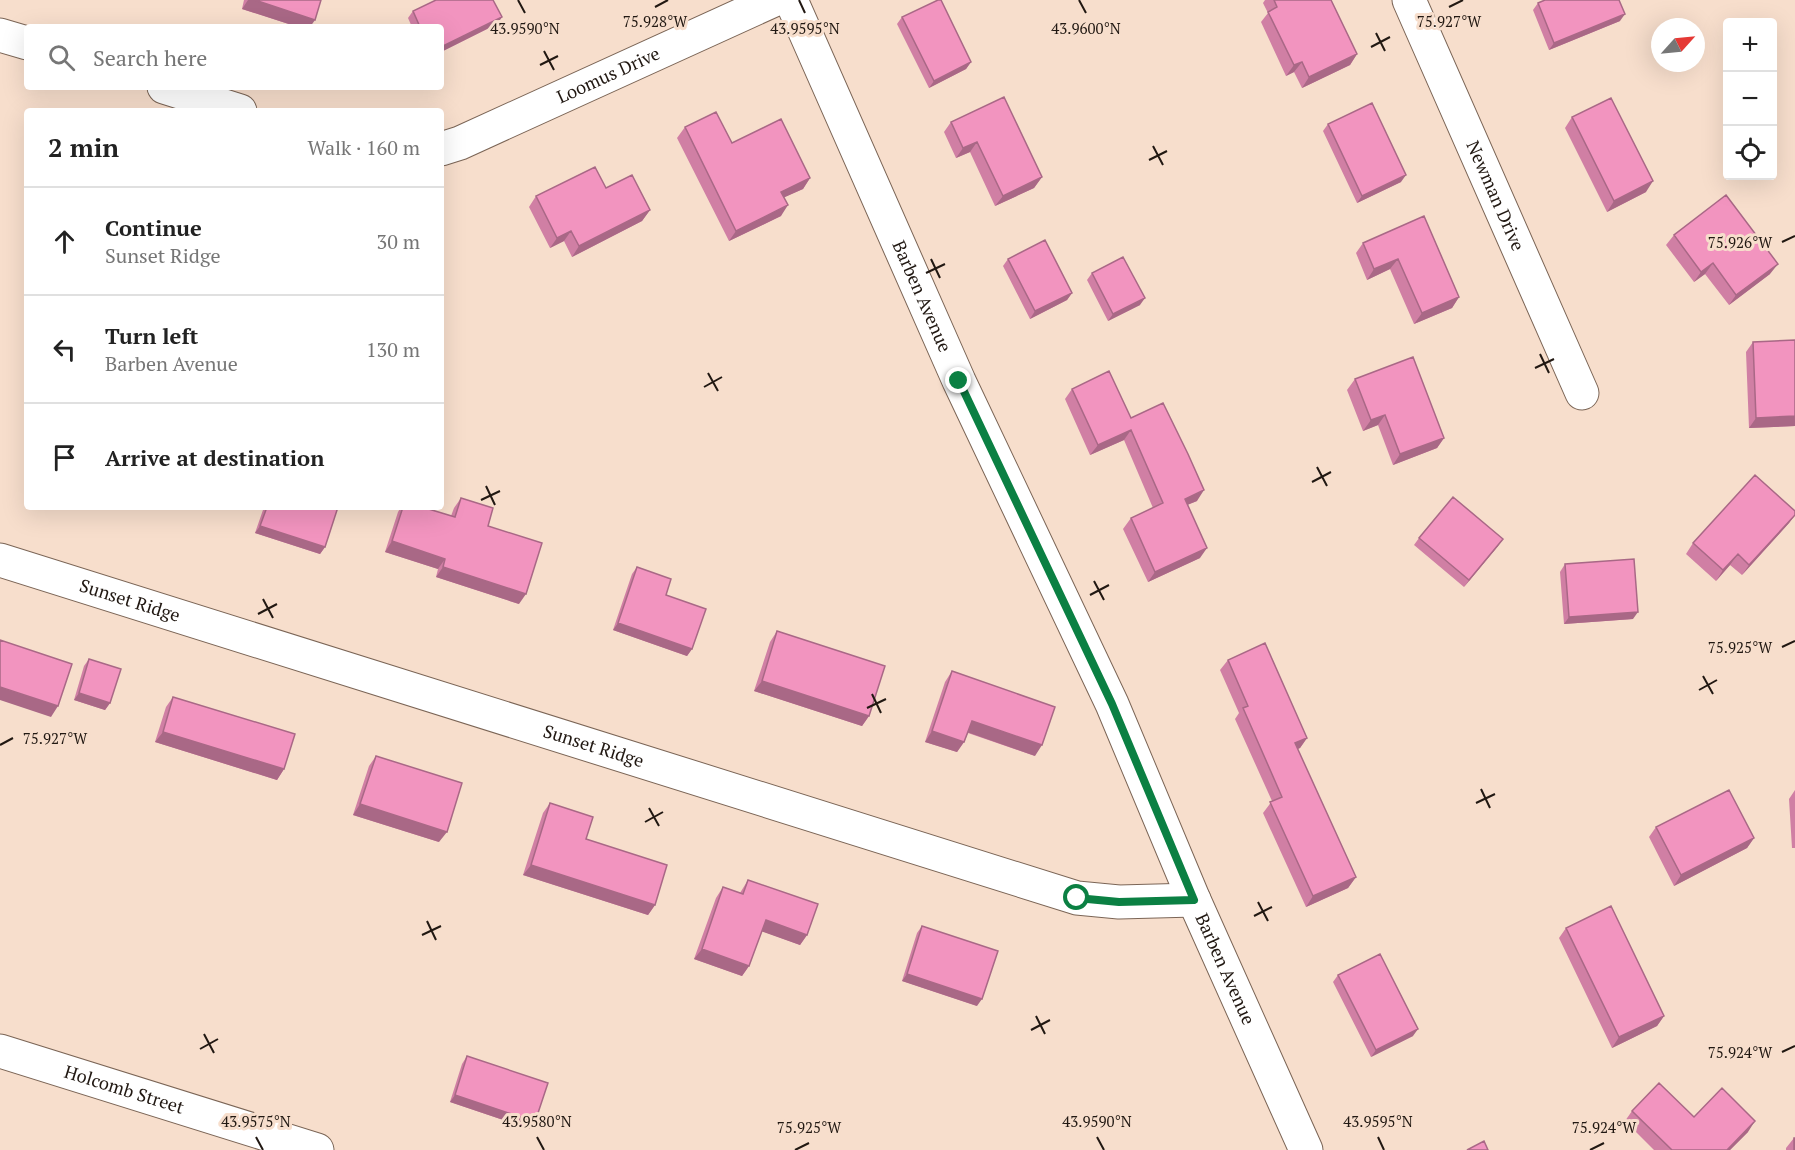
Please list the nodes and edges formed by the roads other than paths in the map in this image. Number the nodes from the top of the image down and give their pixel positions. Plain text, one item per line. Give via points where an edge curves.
1 (774, 0) edge
2 (791, 0) edge
3 (1409, 0) edge
4 (0, 35) edge
5 (24, 43) edge
6 (174, 90) edge
7 (230, 108) edge
8 (444, 148) edge
9 (1582, 393) dead end
10 (0, 560) edge
11 (1194, 900) junction
12 (0, 1051) edge
13 (317, 1150) edge
14 (1306, 1150) edge

1 - 8 street, Loomus Drive
2 - 11 street, Barben Avenue via 959,381 1112,704
3 - 9 street, Newman Drive
4 - 5 street
6 - 7 street
10 - 11 street, Sunset Ridge via 1077,898 1119,902
11 - 14 street, Barben Avenue
12 - 13 street, Holcomb Street

